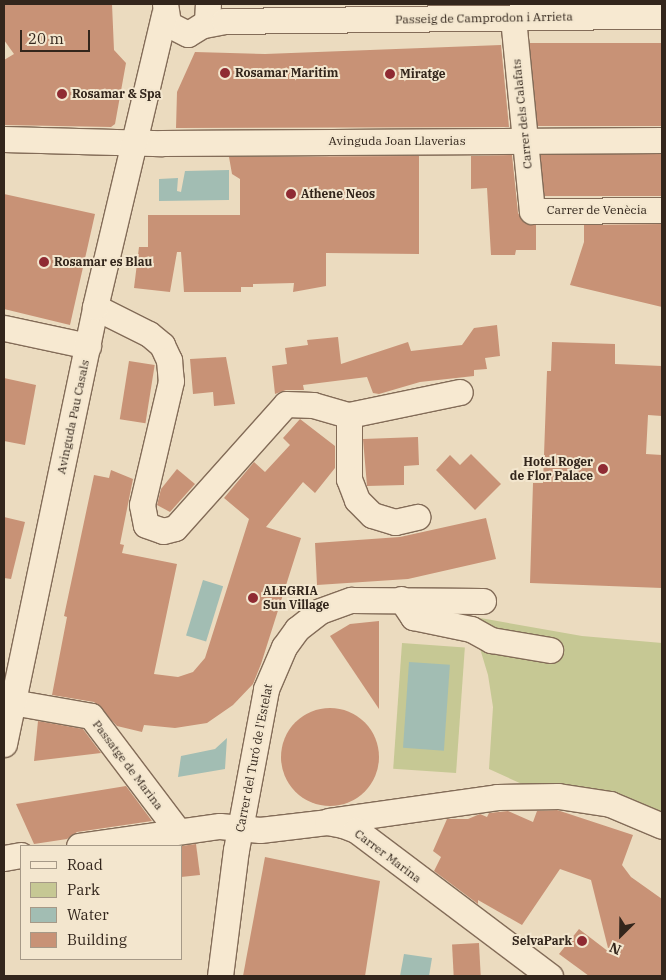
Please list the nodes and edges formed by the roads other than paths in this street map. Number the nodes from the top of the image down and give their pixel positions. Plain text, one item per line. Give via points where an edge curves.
1 (238, 4) edge
2 (165, 9) edge
3 (662, 16) edge
4 (513, 18) junction
5 (306, 20) junction
6 (199, 21) edge
7 (147, 91) junction
8 (4, 139) edge
9 (522, 140) junction
10 (662, 140) edge
11 (133, 142) junction
12 (662, 210) edge
13 (532, 211) joint
14 (96, 307) junction
15 (4, 328) edge
16 (88, 346) junction
17 (460, 392) dead end
18 (349, 415) junction
19 (417, 517) dead end
20 (402, 599) junction
21 (482, 600) dead end
22 (15, 634) edge
23 (550, 650) dead end
24 (12, 702) junction
25 (4, 744) edge
26 (384, 811) junction
27 (327, 822) junction
28 (662, 826) edge
29 (240, 828) junction
30 (178, 831) junction
31 (369, 841) junction
32 (86, 845) edge
33 (20, 855) edge
34 (4, 858) edge
35 (217, 973) edge
36 (550, 976) edge

1 - 5 street, Passeig de Camprodon i Arrieta
2 - 6 street via 171,27
2 - 7 street, Avinguda Pau Casals
3 - 4 street, Passeig de Camprodon i Arrieta
4 - 5 street, Passeig de Camprodon i Arrieta
4 - 9 street, Carrer dels Calafats
5 - 6 street, Passeig de Camprodon i Arrieta
6 - 7 street, Avinguda Pau Casals
7 - 11 street, Avinguda Pau Casals
8 - 11 street, Avinguda Joan Llaverias
9 - 10 street, Avinguda Joan Llaverias
9 - 11 street, Avinguda Joan Llaverias
9 - 13 street, Carrer dels Calafats
11 - 14 street, Avinguda Pau Casals
12 - 13 street, Carrer de Venècia
14 - 16 street, Avinguda Pau Casals
14 - 18 street via 150,334 162,345 169,360 171,380 142,505 142,517 153,529 175,528 186,519 286,404 313,405
15 - 16 street
16 - 22 street, Avinguda Pau Casals
17 - 18 street
18 - 19 street via 349,479 357,500 372,515 395,522
20 - 21 street, Carrer del Turó de l'Estelat
20 - 23 street via 413,617 471,629 501,643
20 - 29 street, Carrer del Turó de l'Estelat via 338,603 297,629 284,647 266,689
22 - 24 street, Avinguda Pau Casals
24 - 25 street, Avinguda Pau Casals
24 - 30 street, Passatge de Marina via 91,716
26 - 27 street
26 - 28 street via 497,797 558,796 610,804
26 - 31 street via 365,828
27 - 29 street, Carrer Marina via 278,829
27 - 31 street, Carrer Marina via 356,830
29 - 30 street, Carrer Marina via 220,826
29 - 35 street, Carrer del Turó de l'Estelat
30 - 32 street, Carrer Marina
31 - 36 street, Carrer Marina
33 - 34 street

